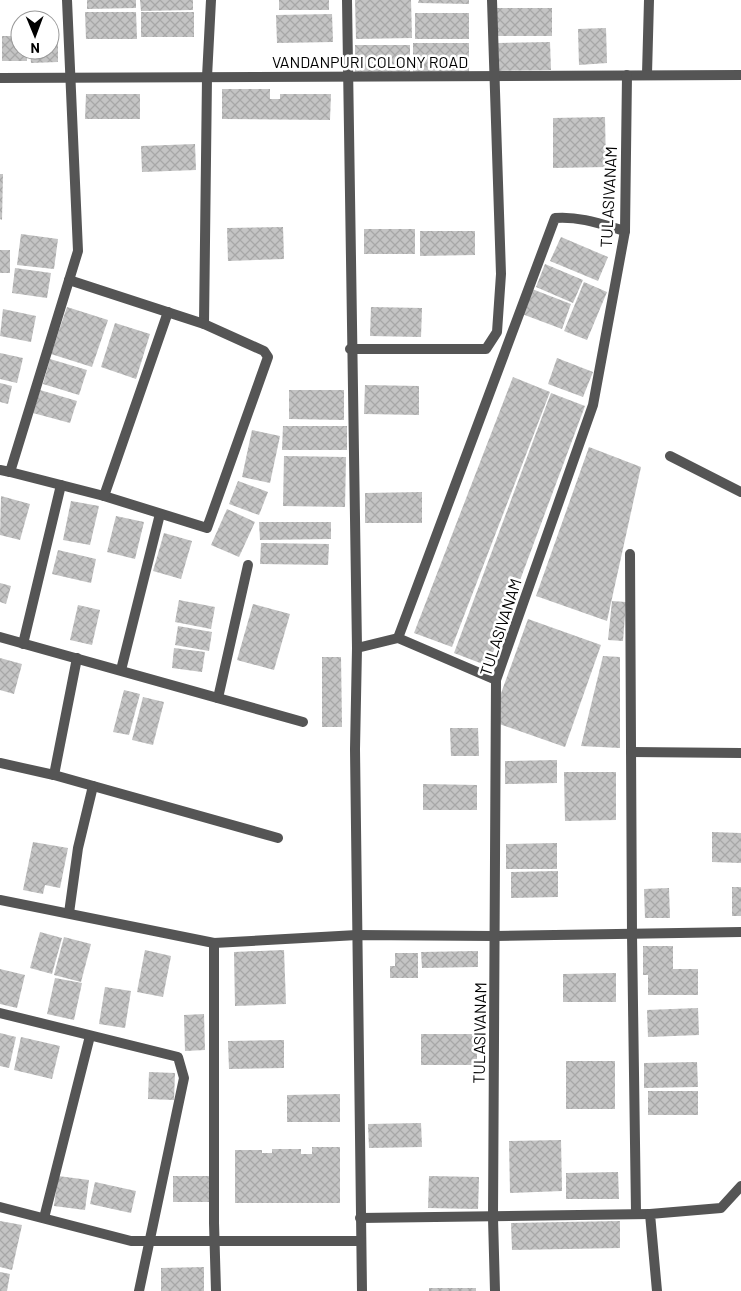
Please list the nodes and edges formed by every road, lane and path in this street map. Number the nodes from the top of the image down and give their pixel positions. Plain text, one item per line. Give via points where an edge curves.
1 (67, 0) edge
2 (211, 0) edge
3 (347, 0) edge
4 (492, 0) edge
5 (649, 0) edge
6 (647, 74) junction
7 (494, 75) junction
8 (627, 75) junction
9 (741, 75) edge
10 (347, 76) junction
11 (208, 77) junction
12 (0, 78) edge
13 (70, 78) junction
14 (625, 231) junction
15 (69, 280) junction
16 (168, 312) junction
17 (204, 324) junction
18 (350, 349) junction
19 (670, 456) dead end
20 (5, 471) edge
21 (61, 485) junction
22 (741, 492) edge
23 (104, 496) junction
24 (160, 514) junction
25 (630, 554) dead end
26 (248, 565) dead end
27 (0, 637) edge
28 (398, 638) junction
29 (23, 644) junction
30 (357, 648) junction
31 (77, 658) junction
32 (121, 670) junction
33 (496, 680) junction
34 (218, 698) junction
35 (303, 722) dead end
36 (631, 752) junction
37 (741, 753) edge
38 (0, 763) edge
39 (54, 775) junction
40 (92, 786) junction
41 (278, 838) dead end
42 (0, 900) edge
43 (69, 912) junction
44 (741, 932) edge
45 (358, 934) junction
46 (632, 935) junction
47 (495, 936) junction
48 (214, 943) junction
49 (0, 1013) edge
50 (90, 1036) junction
51 (741, 1186) edge
52 (0, 1207) edge
53 (636, 1212) junction
54 (650, 1214) junction
55 (44, 1218) junction
56 (360, 1218) junction
57 (493, 1218) junction
58 (151, 1241) junction
59 (214, 1241) junction
60 (361, 1241) junction
61 (139, 1291) edge
62 (216, 1291) edge
63 (362, 1291) edge
64 (495, 1291) edge
65 (657, 1291) edge

1 - 13 street
2 - 11 street
3 - 10 street
4 - 7 street
5 - 6 street
6 - 8 street, VANDANPURI COLONY ROAD
6 - 9 street, VANDANPURI COLONY ROAD
7 - 8 street, VANDANPURI COLONY ROAD
7 - 10 street, VANDANPURI COLONY ROAD
7 - 18 street via 500,274 497,332 486,349
8 - 14 street, TULASIVANAM
10 - 11 street, VANDANPURI COLONY ROAD
10 - 18 street
11 - 13 street, VANDANPURI COLONY ROAD
11 - 17 street
12 - 13 street, VANDANPURI COLONY ROAD
13 - 15 street via 78,250
14 - 28 street via 588,220 555,218
14 - 33 street, TULASIVANAM via 593,405
15 - 16 street
15 - 20 street
16 - 17 street
16 - 23 street
17 - 24 street via 264,351 268,357 209,526 204,529
18 - 30 street
19 - 22 street
20 - 21 street
21 - 23 street
21 - 29 street
23 - 24 street
24 - 32 street
25 - 36 street
26 - 34 street
27 - 29 street
28 - 30 street
28 - 33 street
29 - 31 street
30 - 45 street
31 - 32 street
31 - 39 street
32 - 34 street
33 - 47 street, TULASIVANAM
34 - 35 street
36 - 37 street
36 - 46 street
38 - 39 street
39 - 40 street
40 - 41 street
40 - 43 street via 78,848
42 - 43 street
43 - 48 street
44 - 46 street
45 - 47 street
45 - 48 street
45 - 56 street
46 - 47 street
46 - 53 street
47 - 57 street, TULASIVANAM
48 - 59 street
49 - 50 street
50 - 55 street
50 - 58 street via 178,1057 182,1065 184,1078
51 - 54 street via 721,1208
52 - 55 street
53 - 54 street
53 - 57 street
54 - 65 street
55 - 58 street via 131,1241
56 - 57 street
56 - 60 street
57 - 64 street, TULASIVANAM
58 - 59 street
58 - 61 street
59 - 60 street
59 - 62 street
60 - 63 street

